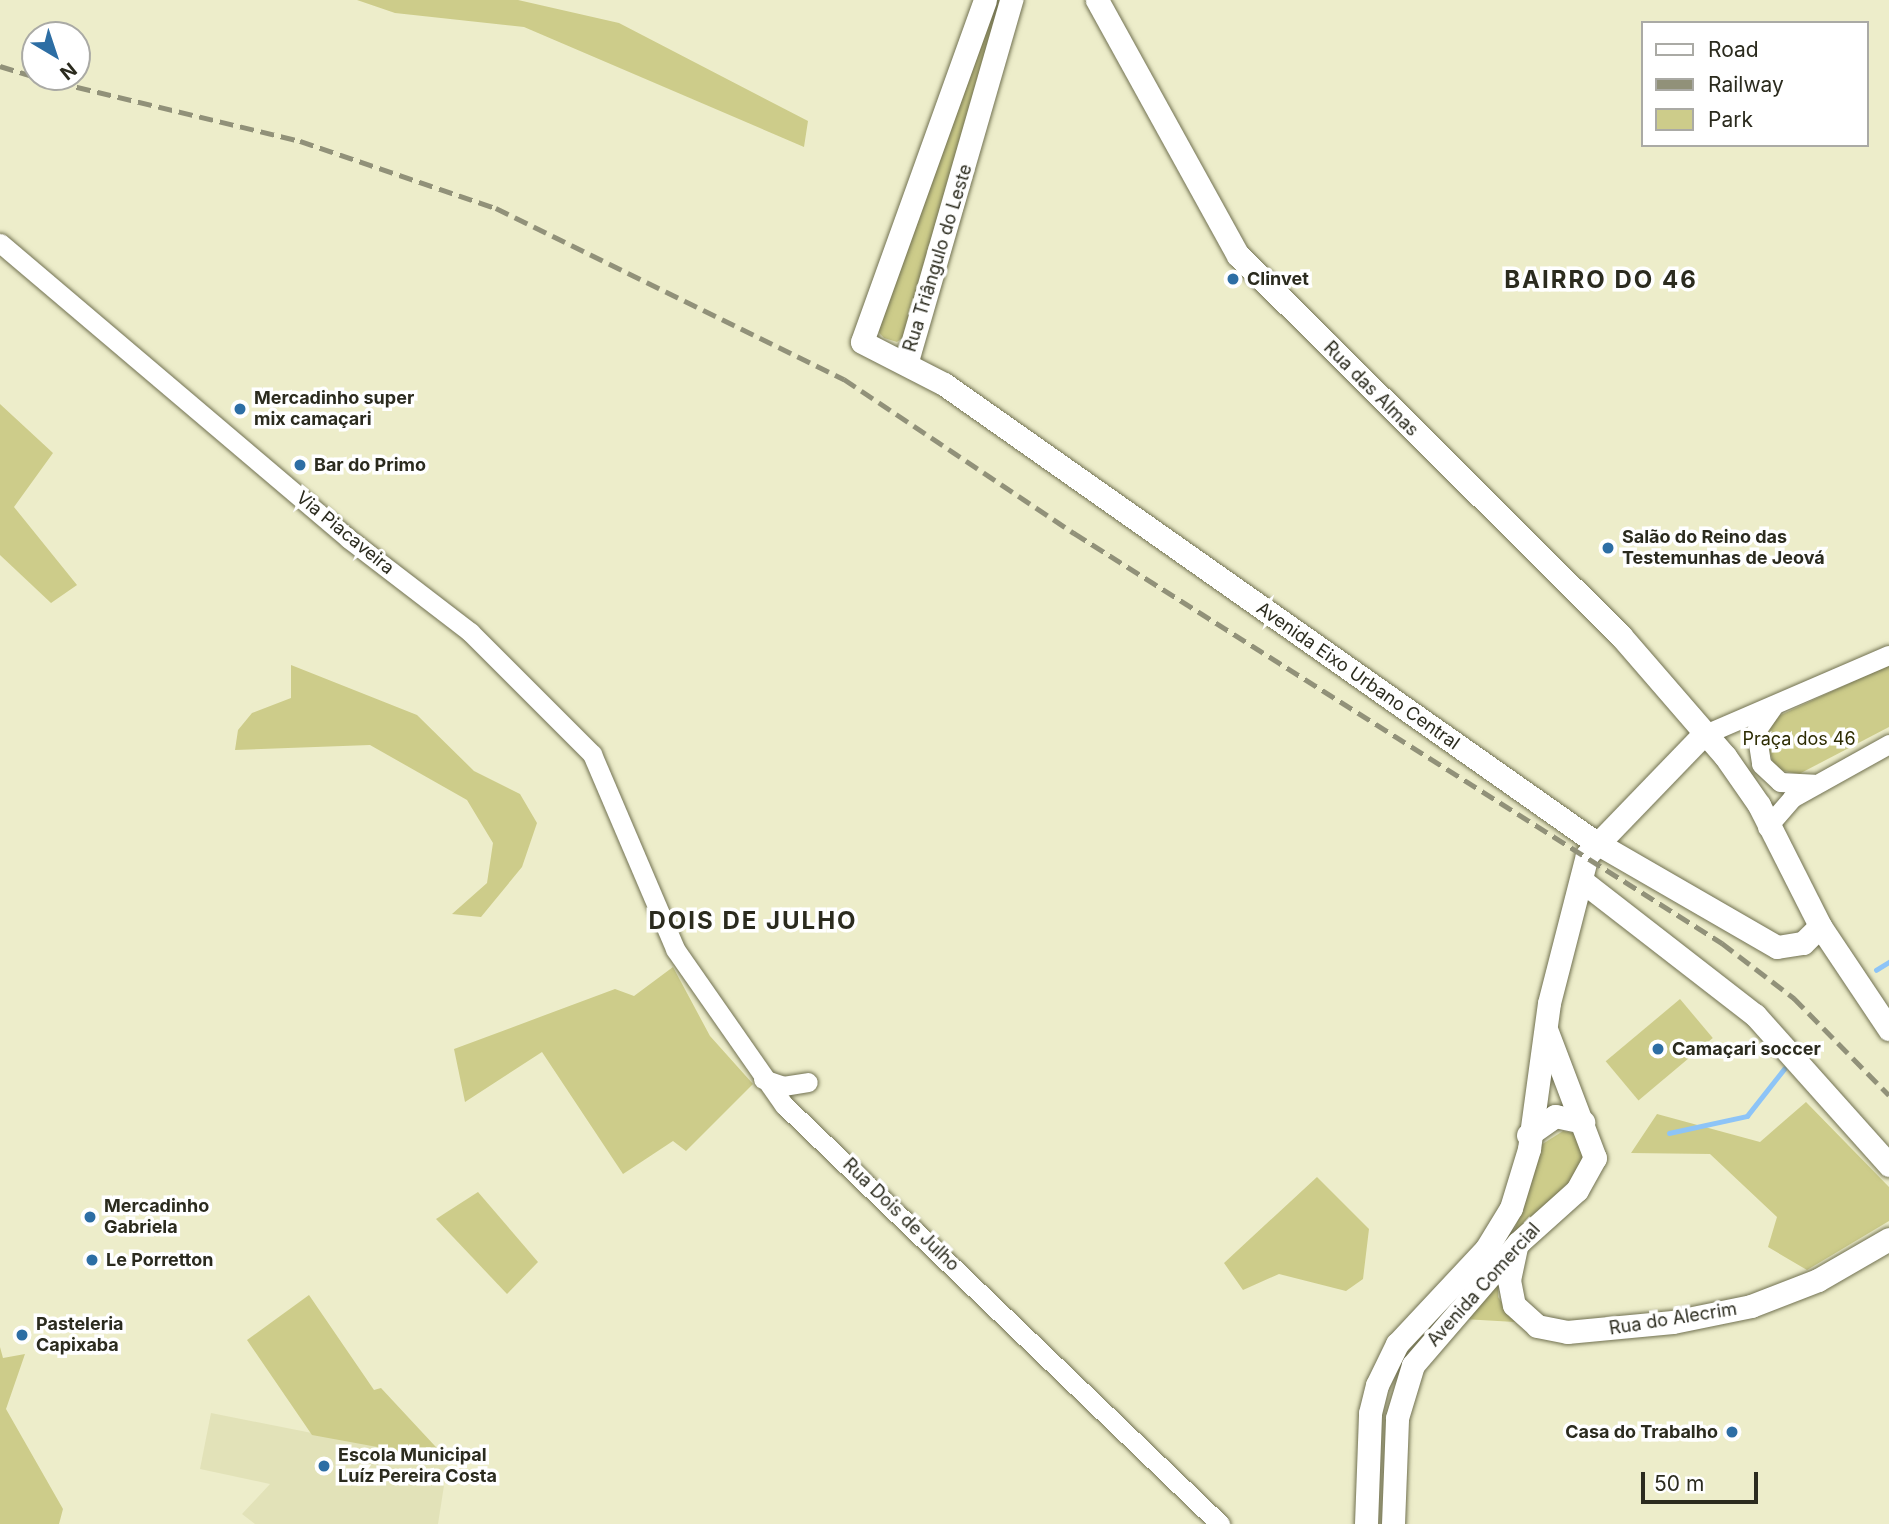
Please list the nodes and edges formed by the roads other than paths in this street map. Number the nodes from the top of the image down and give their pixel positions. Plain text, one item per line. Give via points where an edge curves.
1 (985, 0) edge
2 (1010, 0) edge
3 (1097, 0) edge
4 (0, 243) edge
5 (907, 360) junction
6 (1889, 654) edge
7 (1777, 702) junction
8 (1703, 735) junction
9 (1889, 744) edge
10 (1817, 783) junction
11 (1767, 827) junction
12 (1595, 842) junction
13 (642, 863) joint
14 (1582, 881) junction
15 (1820, 926) junction
16 (1546, 1029) junction
17 (1889, 1029) edge
18 (763, 1079) junction
19 (808, 1082) dead end
20 (1583, 1122) junction
21 (1528, 1135) junction
22 (1889, 1165) edge
23 (1889, 1239) edge
24 (1518, 1243) junction
25 (1220, 1524) edge
26 (1366, 1524) edge
27 (1393, 1524) edge

1 - 5 main road, Rua Triângulo do Leste via 862,342
2 - 5 main road, Rua Triângulo do Leste
3 - 8 main road, Rua das Almas via 1238,255 1621,636
4 - 13 street, Via Piacaveira via 500,659 592,754
5 - 12 main road, Avenida Eixo Urbano Central
6 - 7 street
7 - 8 street
7 - 10 street via 1756,731 1761,764 1780,782
8 - 11 main road via 1759,805
8 - 12 main road
9 - 10 street
10 - 11 street via 1792,798
11 - 15 main road
12 - 14 main road, Avenida Comercial
12 - 15 main road, Avenida Eixo Urbano Central via 1777,947 1803,943
13 - 18 street, Rua Dois de Julho via 676,949
14 - 16 main road, Avenida Comercial
14 - 22 main road via 1755,1015
15 - 17 main road
16 - 20 main road, Avenida Comercial
16 - 21 main road, Avenida Comercial
18 - 19 street via 783,1086
18 - 25 street, Rua Dois de Julho via 784,1105
20 - 21 main road via 1555,1116
20 - 24 main road, Avenida Comercial via 1595,1146 1592,1167 1577,1190
21 - 26 main road, Avenida Comercial via 1511,1208 1486,1249 1397,1344 1377,1385 1370,1413
23 - 24 main road, Rua do Alecrim via 1818,1280 1752,1306 1673,1322 1567,1332 1536,1326 1514,1305 1509,1280
24 - 27 main road, Avenida Comercial via 1413,1365 1397,1418

